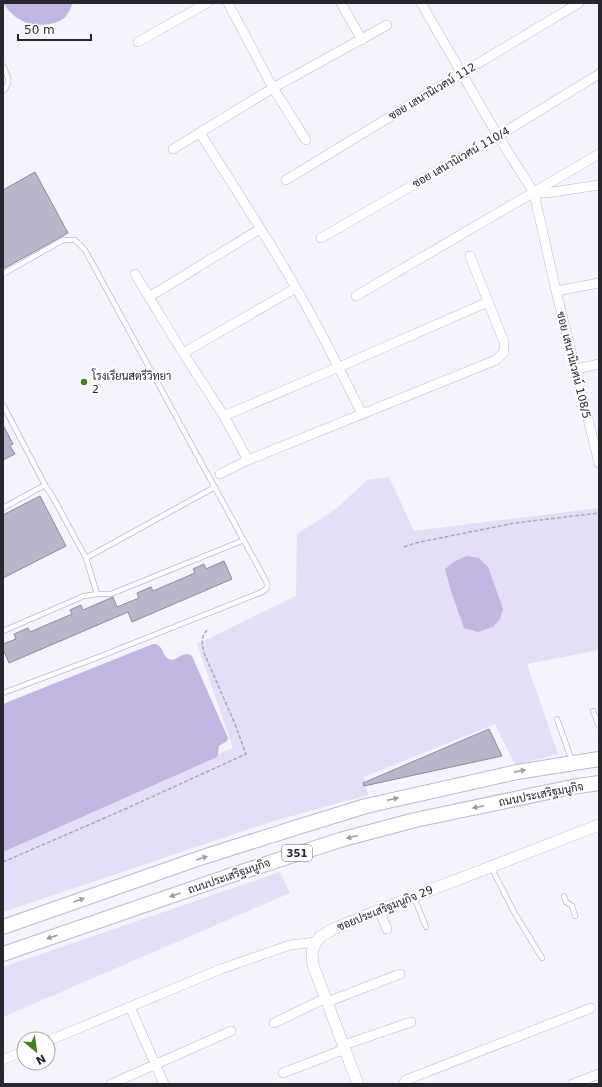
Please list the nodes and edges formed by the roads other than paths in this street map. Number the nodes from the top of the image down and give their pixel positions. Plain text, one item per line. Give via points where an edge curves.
1 (207, 3) edge
2 (228, 3) edge
3 (341, 3) edge
4 (422, 3) edge
5 (579, 3) edge
6 (387, 25) dead end
7 (362, 40) junction
8 (138, 42) dead end
9 (3, 66) edge
10 (462, 73) junction
11 (599, 74) edge
12 (274, 88) junction
13 (3, 90) edge
14 (200, 133) junction
15 (498, 136) junction
16 (306, 140) dead end
17 (173, 149) dead end
18 (599, 154) edge
19 (286, 180) dead end
20 (599, 185) edge
21 (534, 193) junction
22 (260, 229) junction
23 (321, 238) dead end
24 (470, 256) dead end
25 (3, 274) edge
26 (135, 274) dead end
27 (599, 283) edge
28 (296, 288) junction
29 (556, 291) junction
30 (356, 296) dead end
31 (149, 297) junction
32 (488, 302) junction
33 (183, 353) junction
34 (599, 364) edge
35 (339, 367) junction
36 (576, 369) junction
37 (3, 405) edge
38 (362, 414) junction
39 (224, 416) junction
40 (248, 460) junction
41 (599, 463) edge
42 (220, 474) dead end
43 (45, 485) junction
44 (215, 487) junction
45 (3, 508) edge
46 (244, 540) junction
47 (86, 558) junction
48 (97, 594) junction
49 (3, 631) edge
50 (3, 693) edge
51 (593, 711) dead end
52 (557, 719) dead end
53 (599, 726) edge
54 (599, 759) edge
55 (573, 762) junction
56 (599, 783) edge
57 (599, 825) edge
58 (491, 867) junction
59 (564, 896) dead end
60 (414, 897) junction
61 (379, 910) junction
62 (575, 916) dead end
63 (426, 926) dead end
64 (3, 927) edge
65 (387, 930) dead end
66 (316, 942) junction
67 (3, 954) edge
68 (542, 958) dead end
69 (400, 974) dead end
70 (326, 1000) junction
71 (130, 1007) junction
72 (591, 1008) dead end
73 (411, 1022) dead end
74 (274, 1023) dead end
75 (231, 1031) dead end
76 (56, 1038) edge
77 (345, 1047) junction
78 (16, 1054) edge
79 (3, 1060) edge
80 (155, 1064) junction
81 (283, 1073) dead end
82 (599, 1074) edge
83 (111, 1084) edge
84 (164, 1084) edge
85 (358, 1084) edge
86 (403, 1084) edge
87 (573, 1084) edge

1 - 8 street
2 - 12 street
3 - 7 street
4 - 10 street, ซอย เสนานิเวศน์ 108/5
5 - 10 street, ซอย เสนานิเวศน์ 112
6 - 7 street
7 - 12 street
9 - 13 lane via 9,82
10 - 15 street, ซอย เสนานิเวศน์ 108/5
10 - 19 street, ซอย เสนานิเวศน์ 112
11 - 15 street, ซอย เสนานิเวศน์ 110/4
12 - 14 street
12 - 16 street
14 - 17 street
14 - 22 street
15 - 21 street, ซอย เสนานิเวศน์ 108/5
15 - 23 street, ซอย เสนานิเวศน์ 110/4
18 - 21 street
20 - 21 street
21 - 29 street, ซอย เสนานิเวศน์ 108/5
21 - 30 street
22 - 28 street
22 - 31 street
24 - 32 street
25 - 44 lane via 62,240 76,240 85,250
26 - 31 street
27 - 29 street
28 - 33 street
28 - 35 street
29 - 36 street, ซอย เสนานิเวศน์ 108/5
31 - 33 street
32 - 35 street
32 - 38 street via 504,342 504,352 496,360
33 - 39 street
34 - 36 street
35 - 38 street
35 - 39 street
36 - 41 street, ซอย เสนานิเวศน์ 108/5
37 - 43 lane
38 - 40 street
39 - 40 street
40 - 42 street
43 - 45 lane
43 - 47 lane
44 - 46 lane
44 - 47 lane
46 - 48 lane via 111,594
46 - 50 lane via 267,583 265,590
47 - 48 lane
48 - 49 lane via 84,596
51 - 53 lane
52 - 55 lane
54 - 55 main road, 351
64 -> 55 main road, 351 via 203,857 366,806 466,782
56 -> 67 main road, ถนนประเสริฐมนูกิจ / 351 via 415,820 340,840
57 - 58 street, ซอยประเสริฐมนูกิจ 29
58 - 60 street, ซอยประเสริฐมนูกิจ 29
58 - 68 lane
59 - 62 lane via 566,902 572,906
60 - 61 street, ซอยประเสริฐมนูกิจ 29
60 - 63 lane
61 - 65 street
61 - 66 street, ซอยประเสริฐมนูกิจ 29 via 333,929
66 - 70 street via 312,952 313,965
66 - 71 street via 283,947 215,971
69 - 70 street
70 - 74 street
70 - 77 street
71 - 76 street
71 - 80 street
72 - 86 street via 406,1080
73 - 77 street
75 - 80 street
77 - 81 street
77 - 85 street
78 - 79 street
80 - 83 street
80 - 84 street
82 - 87 street

